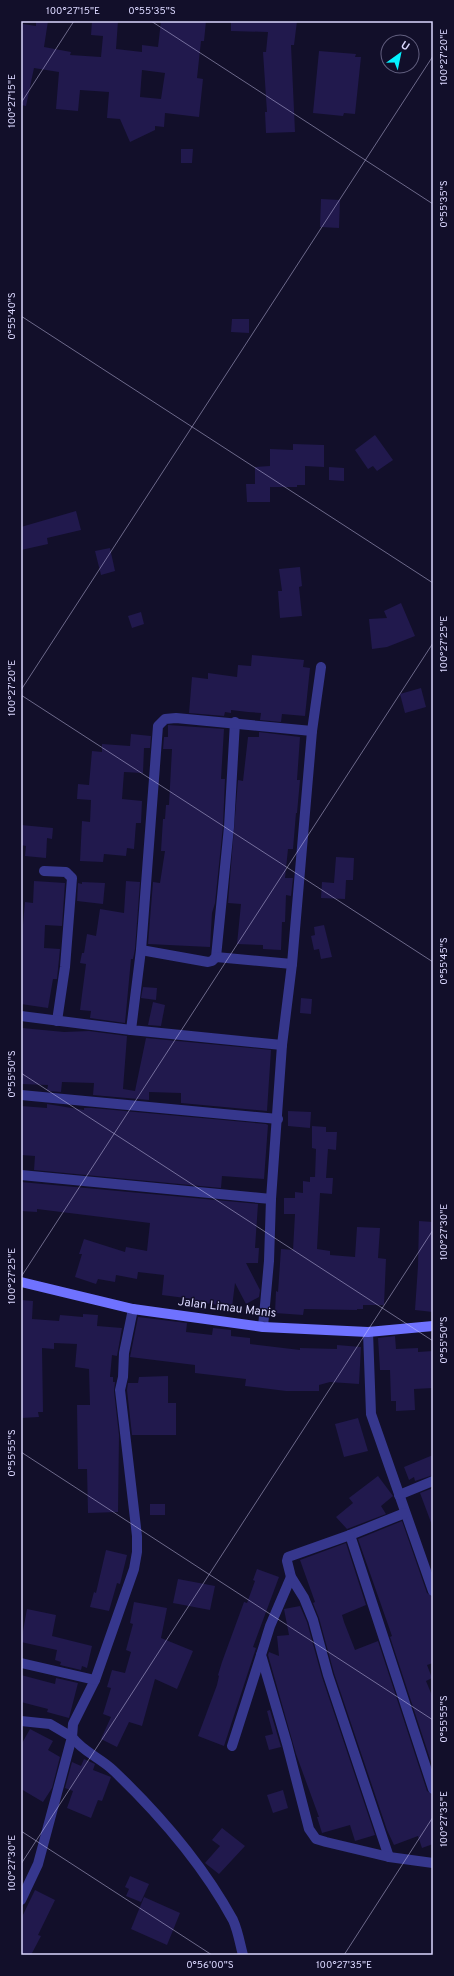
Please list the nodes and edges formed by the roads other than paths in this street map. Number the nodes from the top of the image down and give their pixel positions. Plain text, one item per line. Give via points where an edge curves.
1 (321, 667) dead end
2 (235, 722) junction
3 (312, 731) junction
4 (44, 871) dead end
5 (141, 950) junction
6 (216, 957) junction
7 (292, 964) junction
8 (21, 1016) edge
9 (57, 1021) junction
10 (131, 1030) junction
11 (282, 1045) junction
12 (21, 1096) edge
13 (278, 1119) junction
14 (21, 1175) edge
15 (271, 1198) junction
16 (21, 1282) edge
17 (132, 1309) junction
18 (433, 1326) edge
19 (263, 1327) junction
20 (368, 1332) junction
21 (433, 1481) edge
22 (399, 1495) junction
23 (405, 1513) junction
24 (350, 1535) junction
25 (291, 1577) junction
26 (433, 1591) edge
27 (261, 1655) junction
28 (21, 1663) edge
29 (95, 1680) junction
30 (21, 1721) edge
31 (72, 1737) junction
32 (232, 1746) dead end
33 (433, 1789) edge
34 (389, 1857) junction
35 (433, 1863) edge
36 (21, 1900) edge
37 (243, 1955) edge

1 - 3 street
2 - 3 street
2 - 5 street via 176,718 165,719 158,726
2 - 6 street via 230,827
3 - 7 street
4 - 9 street via 66,872 72,878 66,967
5 - 6 street via 208,962
5 - 10 street
6 - 7 street
7 - 11 street
8 - 9 street
9 - 10 street
10 - 11 street
11 - 13 street
12 - 13 street
13 - 15 street
14 - 15 street
15 - 19 street via 270,1260
16 - 17 street, Jalan Limau Manis
17 - 19 street, Jalan Limau Manis
17 - 29 street via 120,1390 138,1536 137,1552 134,1570
18 - 20 street, Jalan Limau Manis
19 - 20 street, Jalan Limau Manis
20 - 22 street via 371,1414
21 - 22 street
22 - 23 street
23 - 24 street
23 - 26 street
24 - 25 street via 288,1557
24 - 33 street
25 - 27 street via 270,1626
25 - 34 street via 304,1598 313,1620 328,1675
27 - 32 street
27 - 34 street via 309,1829 316,1839
28 - 29 street
29 - 31 street via 73,1724
30 - 31 street via 50,1724
31 - 36 street via 38,1864
31 - 37 street via 82,1748 114,1770 198,1865 233,1921
34 - 35 street

